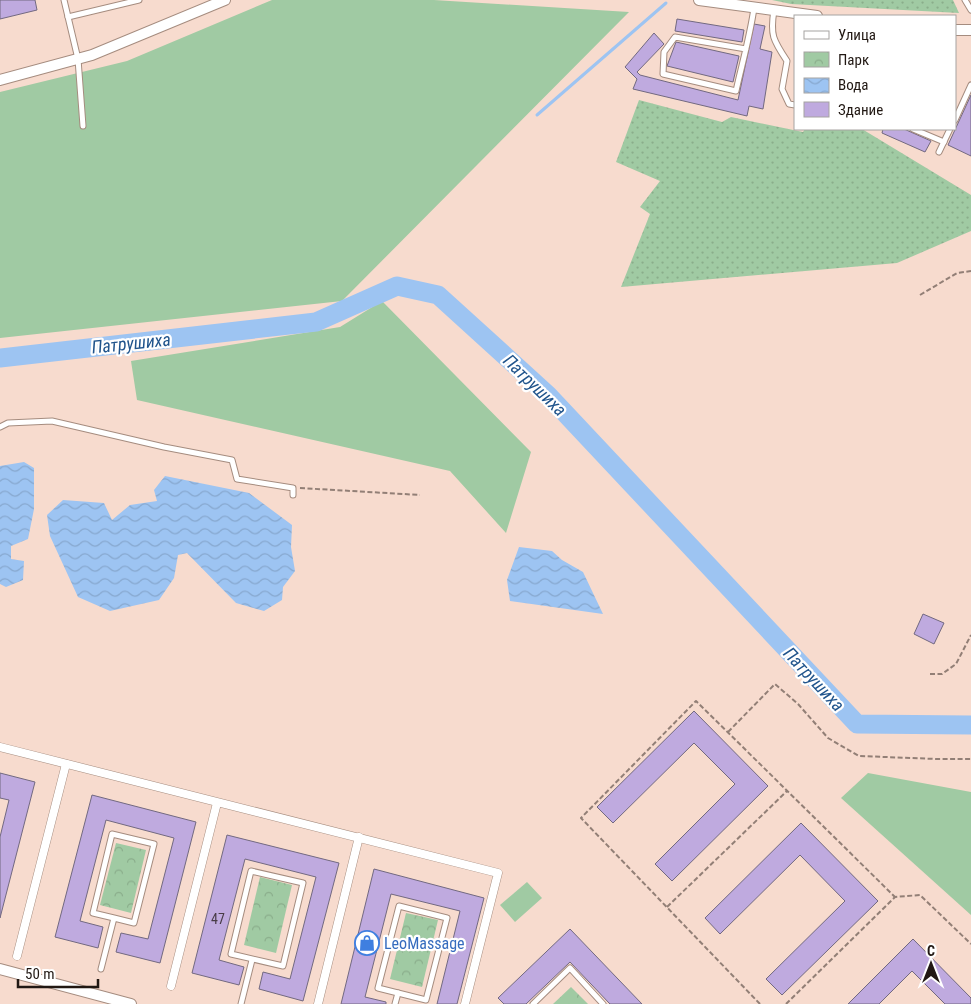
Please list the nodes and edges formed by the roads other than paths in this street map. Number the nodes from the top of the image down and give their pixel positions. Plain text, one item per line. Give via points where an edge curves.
1 (64, 0) edge
2 (140, 0) edge
3 (225, 0) edge
4 (699, 0) edge
5 (965, 0) edge
6 (729, 2) edge
7 (754, 8) junction
8 (774, 10) junction
9 (971, 10) edge
10 (810, 15) edge
11 (68, 17) junction
12 (956, 30) edge
13 (971, 30) edge
14 (746, 49) junction
15 (78, 59) junction
16 (0, 80) edge
17 (971, 85) edge
18 (794, 105) edge
19 (956, 118) edge
20 (83, 126) dead end
21 (915, 130) edge
22 (950, 130) edge
23 (944, 142) junction
24 (939, 152) dead end
25 (0, 427) edge
26 (293, 495) dead end
27 (0, 747) edge
28 (66, 764) junction
29 (217, 803) junction
30 (359, 838) junction
31 (114, 918) junction
32 (17, 956) dead end
33 (252, 960) junction
34 (0, 969) edge
35 (101, 969) dead end
36 (171, 986) dead end
37 (398, 993) junction
38 (131, 1004) edge
39 (241, 1004) edge
40 (318, 1004) edge
41 (395, 1004) edge
42 (465, 1004) edge
43 (533, 1004) edge
44 (603, 1004) edge

1 - 11 lane
2 - 11 lane
3 - 15 street
4 - 6 street
5 - 9 lane
6 - 7 street
7 - 8 street
7 - 14 lane
8 - 10 street
8 - 18 lane via 771,29 786,61 782,89 788,104
11 - 15 lane
12 - 13 street
14 - 14 lane via 736,92 663,74 664,52 675,37
15 - 16 street
15 - 20 lane
17 - 19 lane
21 - 23 lane
22 - 23 lane
23 - 24 lane
25 - 26 lane via 8,423 52,421 232,460 237,479 293,488
27 - 28 street
28 - 29 street
28 - 32 street
29 - 30 street
29 - 36 street
30 - 40 street
30 - 42 street via 498,873
31 - 31 lane via 134,923 154,844 112,834 93,913
31 - 35 lane
33 - 33 lane via 283,966 303,884 251,871 231,954
33 - 39 lane
34 - 38 street
37 - 37 lane via 378,988 399,906 447,918 426,1000
37 - 41 lane
43 - 44 lane via 570,968

